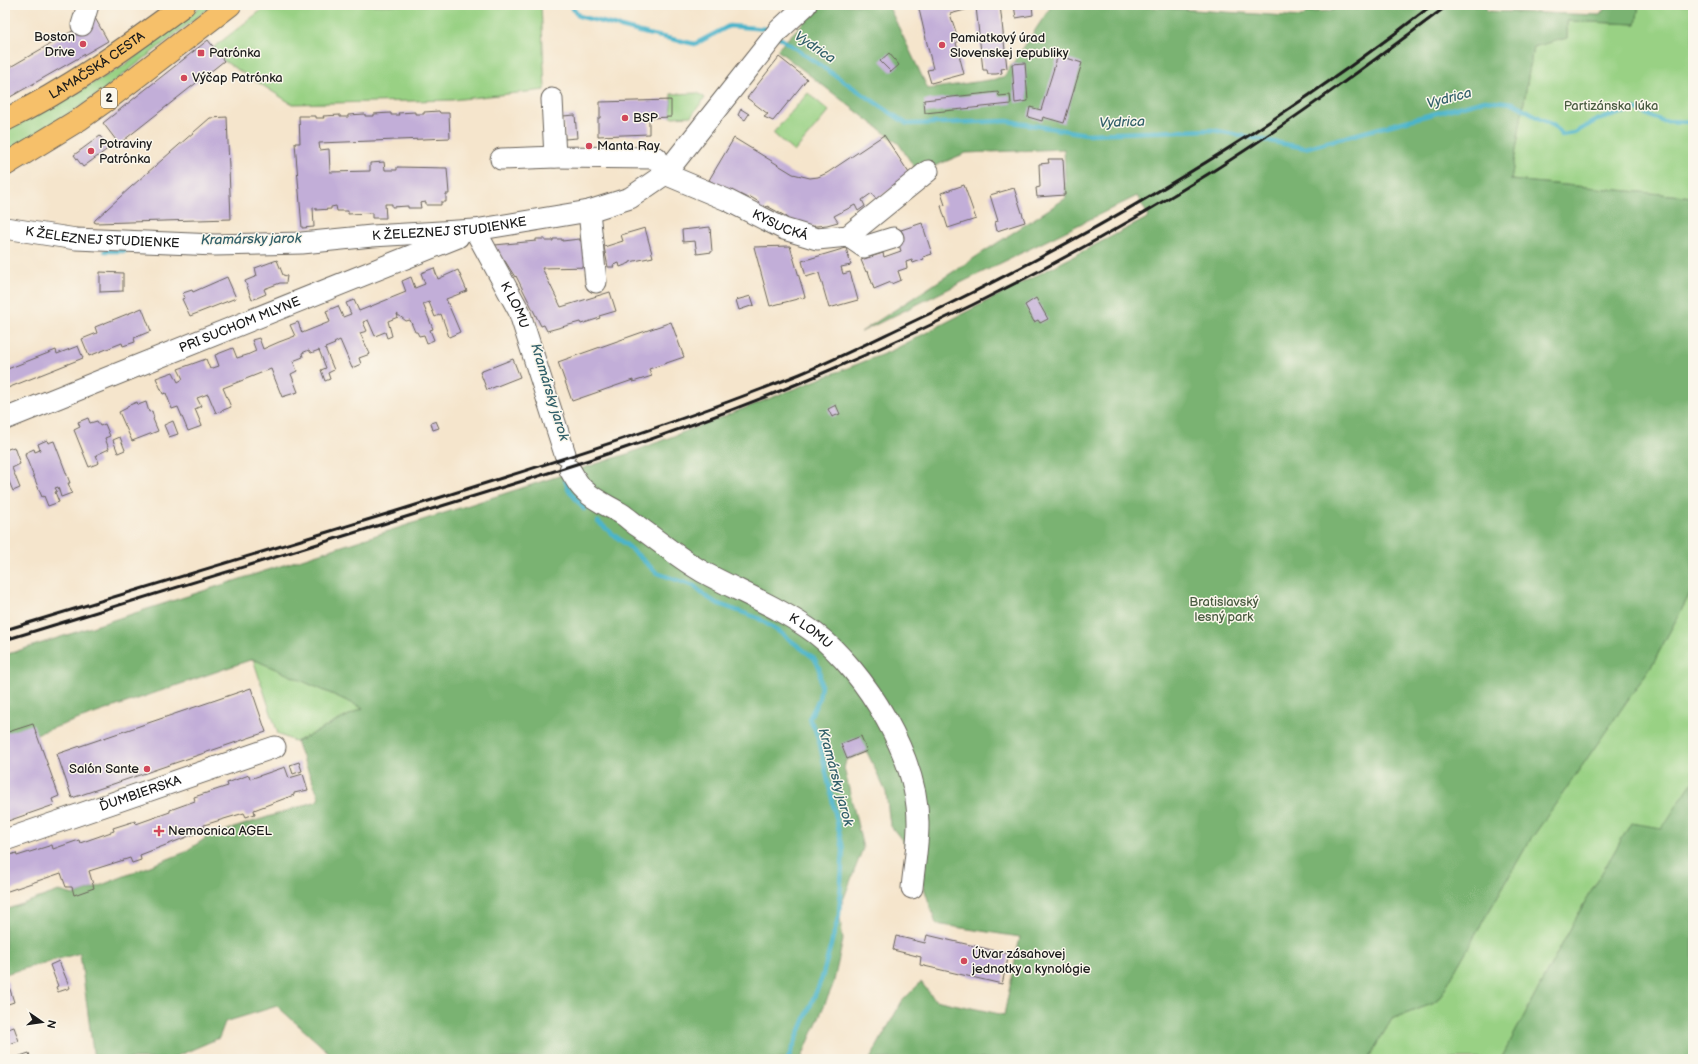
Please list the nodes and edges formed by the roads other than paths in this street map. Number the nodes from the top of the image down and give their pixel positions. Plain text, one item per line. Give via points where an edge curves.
1 (88, 5) edge
2 (184, 5) edge
3 (230, 5) edge
4 (806, 5) edge
5 (82, 25) dead end
6 (552, 99) dead end
7 (5, 120) edge
8 (555, 157) junction
9 (501, 159) dead end
10 (5, 165) edge
11 (928, 171) dead end
12 (665, 174) junction
13 (589, 211) junction
14 (5, 228) edge
15 (475, 230) junction
16 (848, 236) junction
17 (893, 238) dead end
18 (596, 282) dead end
19 (5, 419) edge
20 (275, 747) dead end
21 (5, 840) edge
22 (912, 888) dead end

1 - 5 street
2 - 7 main road, LAMAČSKÁ CESTA via 92,70
3 - 10 main road, 2 via 80,119
4 - 12 street, K ŽELEZNEJ STUDIENKE via 780,30
6 - 8 street
8 - 9 street
8 - 12 street via 657,158
11 - 16 street
12 - 13 street, K ŽELEZNEJ STUDIENKE via 630,198
12 - 16 street, KYSUCKÁ via 727,200 784,229 817,239
13 - 15 street, K ŽELEZNEJ STUDIENKE
13 - 18 street
14 - 15 street, K ŽELEZNEJ STUDIENKE via 76,239 215,245 302,243
15 - 19 street, PRI SUCHOM MLYNE
15 - 22 street, K LOMU via 519,311 567,462 583,490 621,513 702,572 782,612 814,633 834,650 883,714 901,747 916,794 918,824
16 - 17 street via 864,247
20 - 21 street, ĎUMBIERSKA

